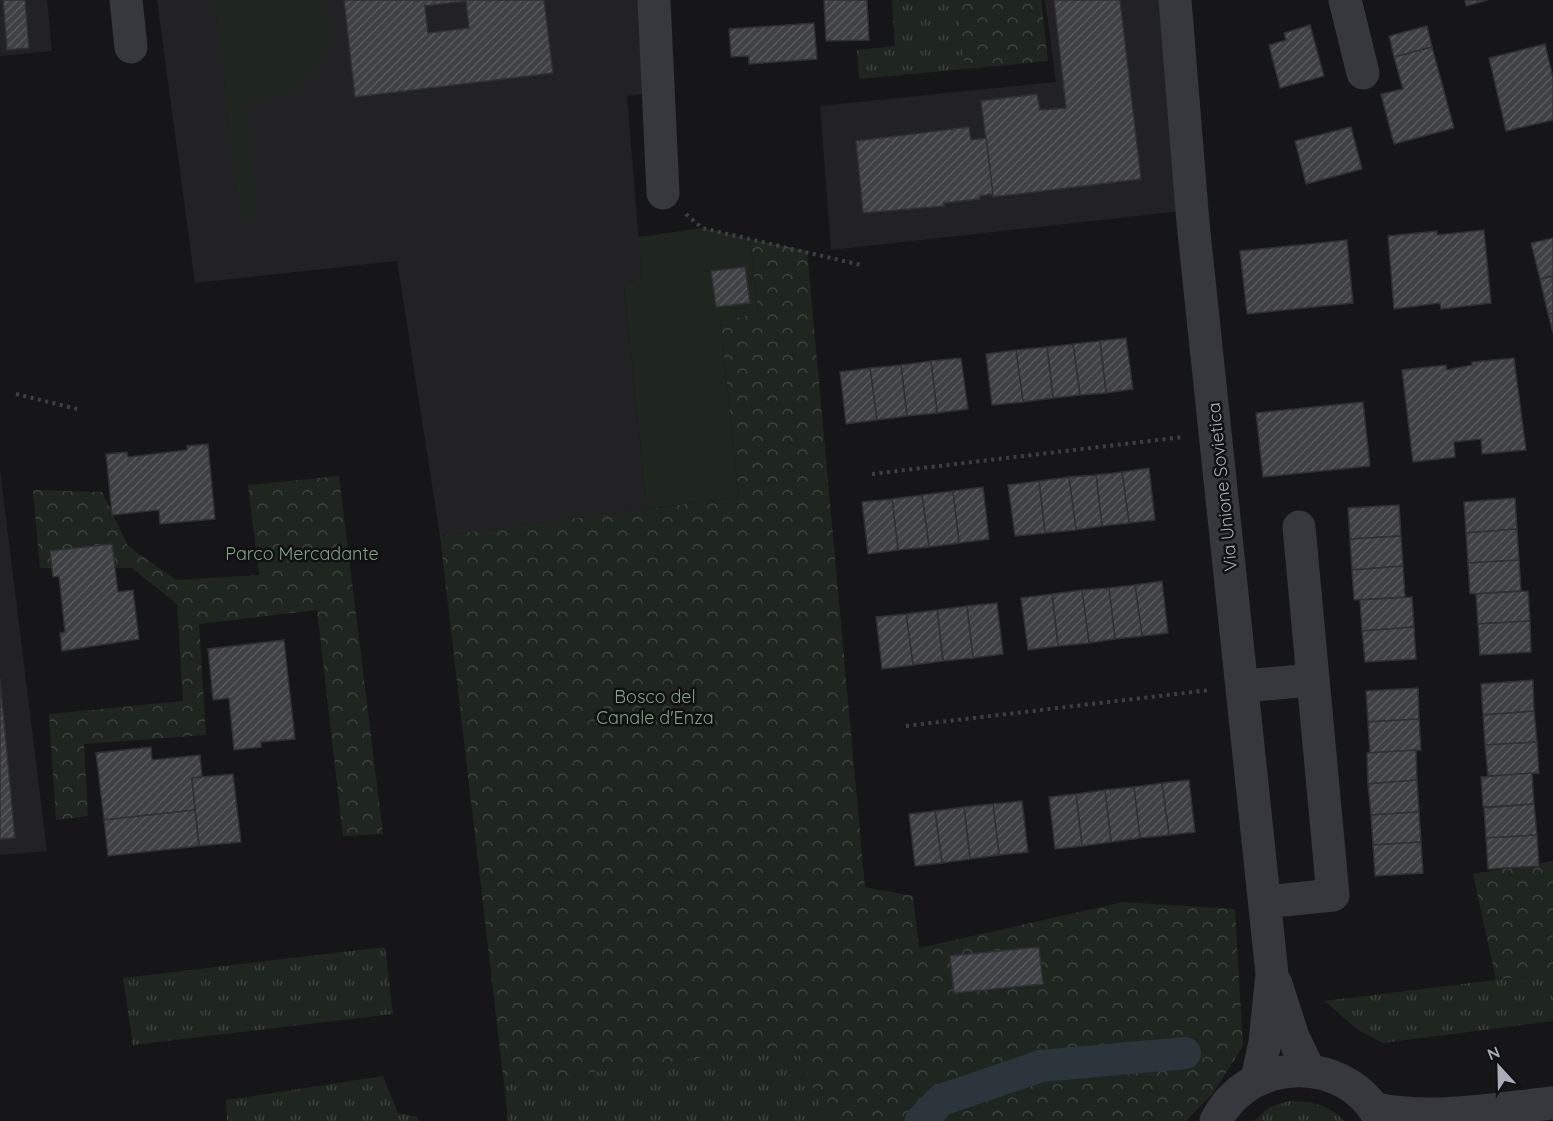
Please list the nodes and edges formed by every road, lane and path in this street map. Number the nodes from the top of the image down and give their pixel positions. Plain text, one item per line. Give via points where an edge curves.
1 (126, 0) edge
2 (654, 0) edge
3 (1175, 0) edge
4 (1344, 0) edge
5 (131, 47) dead end
6 (1363, 73) dead end
7 (663, 193) joint
8 (861, 265) dead end
9 (16, 394) dead end
10 (81, 410) dead end
11 (1216, 433) junction
12 (872, 474) dead end
13 (1299, 527) dead end
14 (1312, 680) junction
15 (1244, 686) junction
16 (906, 726) dead end
17 (1265, 902) junction
18 (1272, 974) junction
19 (1309, 1070) junction
20 (1257, 1079) junction
21 (1553, 1102) edge
22 (1378, 1115) edge
23 (1216, 1121) edge

1 - 5 street
2 - 7 street
3 - 11 street, Via Unione Sovietica via 1193,223
4 - 6 street
7 - 8 path via 702,228
9 - 10 path
11 - 12 path
11 - 15 street, Via Unione Sovietica
13 - 14 street
14 - 15 street
14 - 17 street via 1333,895
15 - 16 path
15 - 17 street, Via Unione Sovietica
17 - 18 street, Via Unione Sovietica
18 - 19 street, Via Unione Sovietica via 1293,1037
18 - 20 street, Via Unione Sovietica
19 - 20 street via 1282,1071
19 - 22 street via 1334,1076 1357,1090
20 - 23 street via 1237,1092
21 - 22 street via 1424,1116

